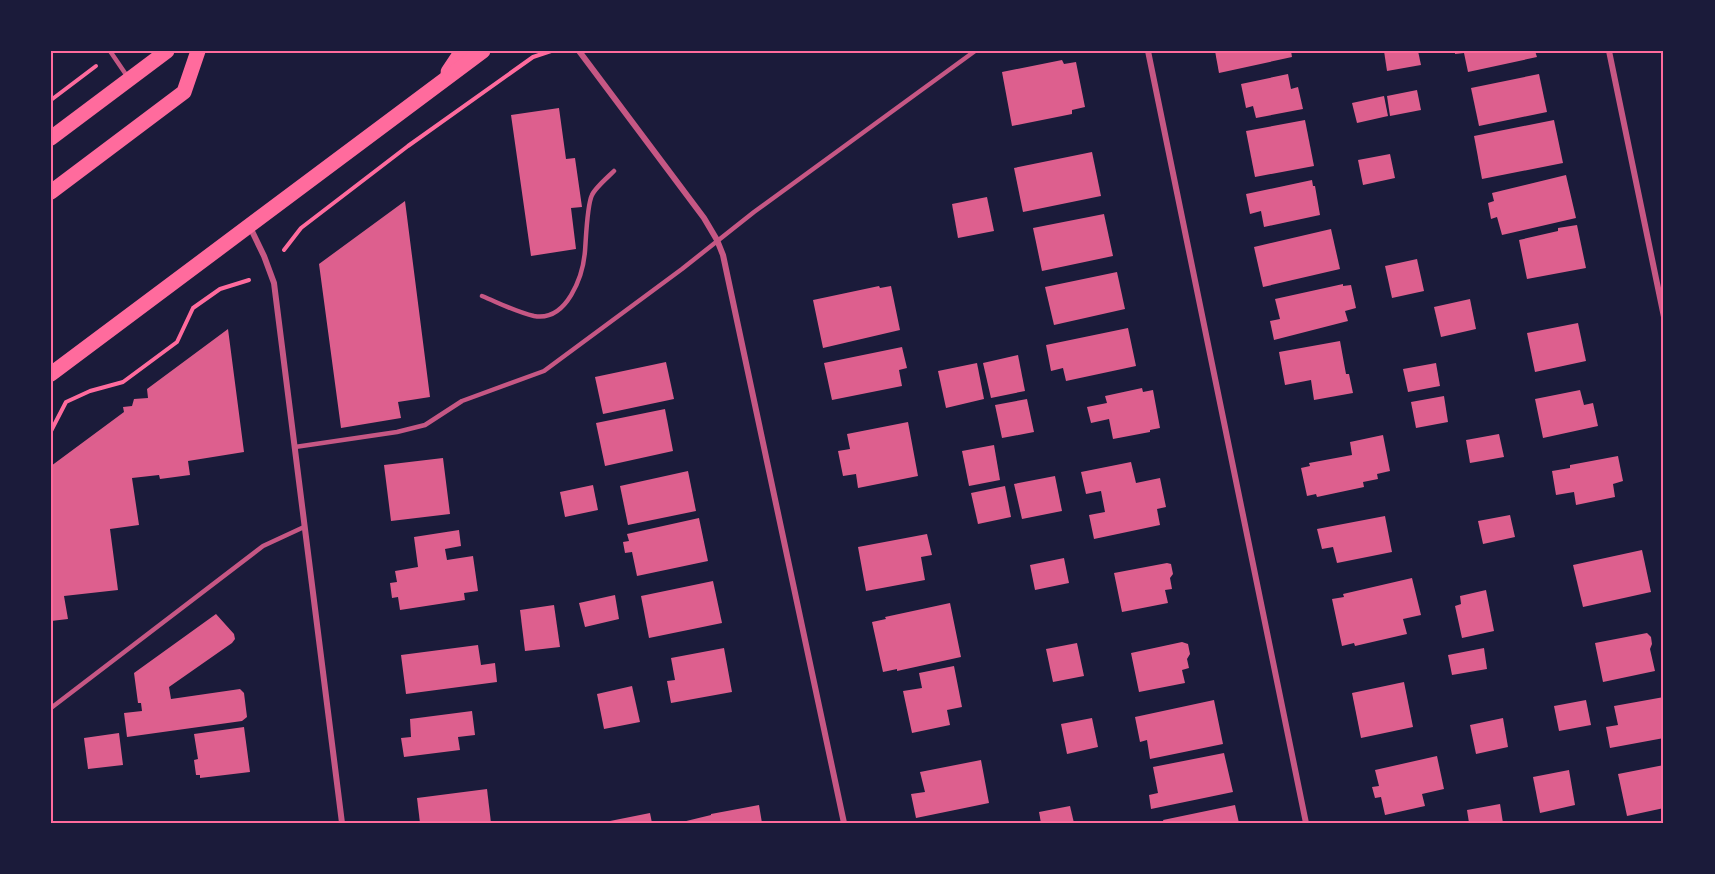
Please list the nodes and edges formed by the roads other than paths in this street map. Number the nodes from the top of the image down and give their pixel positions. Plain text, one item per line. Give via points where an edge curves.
1 (167, 51) edge
2 (198, 51) edge
3 (462, 51) edge
4 (483, 51) edge
5 (579, 51) edge
6 (975, 51) edge
7 (1148, 51) edge
8 (1609, 51) edge
9 (111, 53) edge
10 (129, 79) junction
11 (443, 80) junction
12 (51, 138) edge
13 (614, 171) dead end
14 (51, 192) edge
15 (249, 227) junction
16 (717, 240) junction
17 (482, 296) dead end
18 (1664, 317) edge
19 (51, 374) edge
20 (295, 447) junction
21 (304, 526) junction
22 (51, 708) edge
23 (342, 823) edge
24 (844, 823) edge
25 (1306, 823) edge

1 - 10 main road
2 - 14 main road via 184,92
3 - 11 main road
4 - 11 main road
5 - 16 street
6 - 16 lane
7 - 25 street
8 - 18 street
9 - 10 lane
10 - 12 main road
11 - 15 main road
13 - 17 lane via 592,195 580,281 568,301 554,314 536,317
15 - 19 main road
15 - 20 street via 274,283
16 - 20 lane via 544,371 462,401 425,425
16 - 24 street via 733,296
20 - 21 street
21 - 22 lane via 263,546
21 - 23 street

